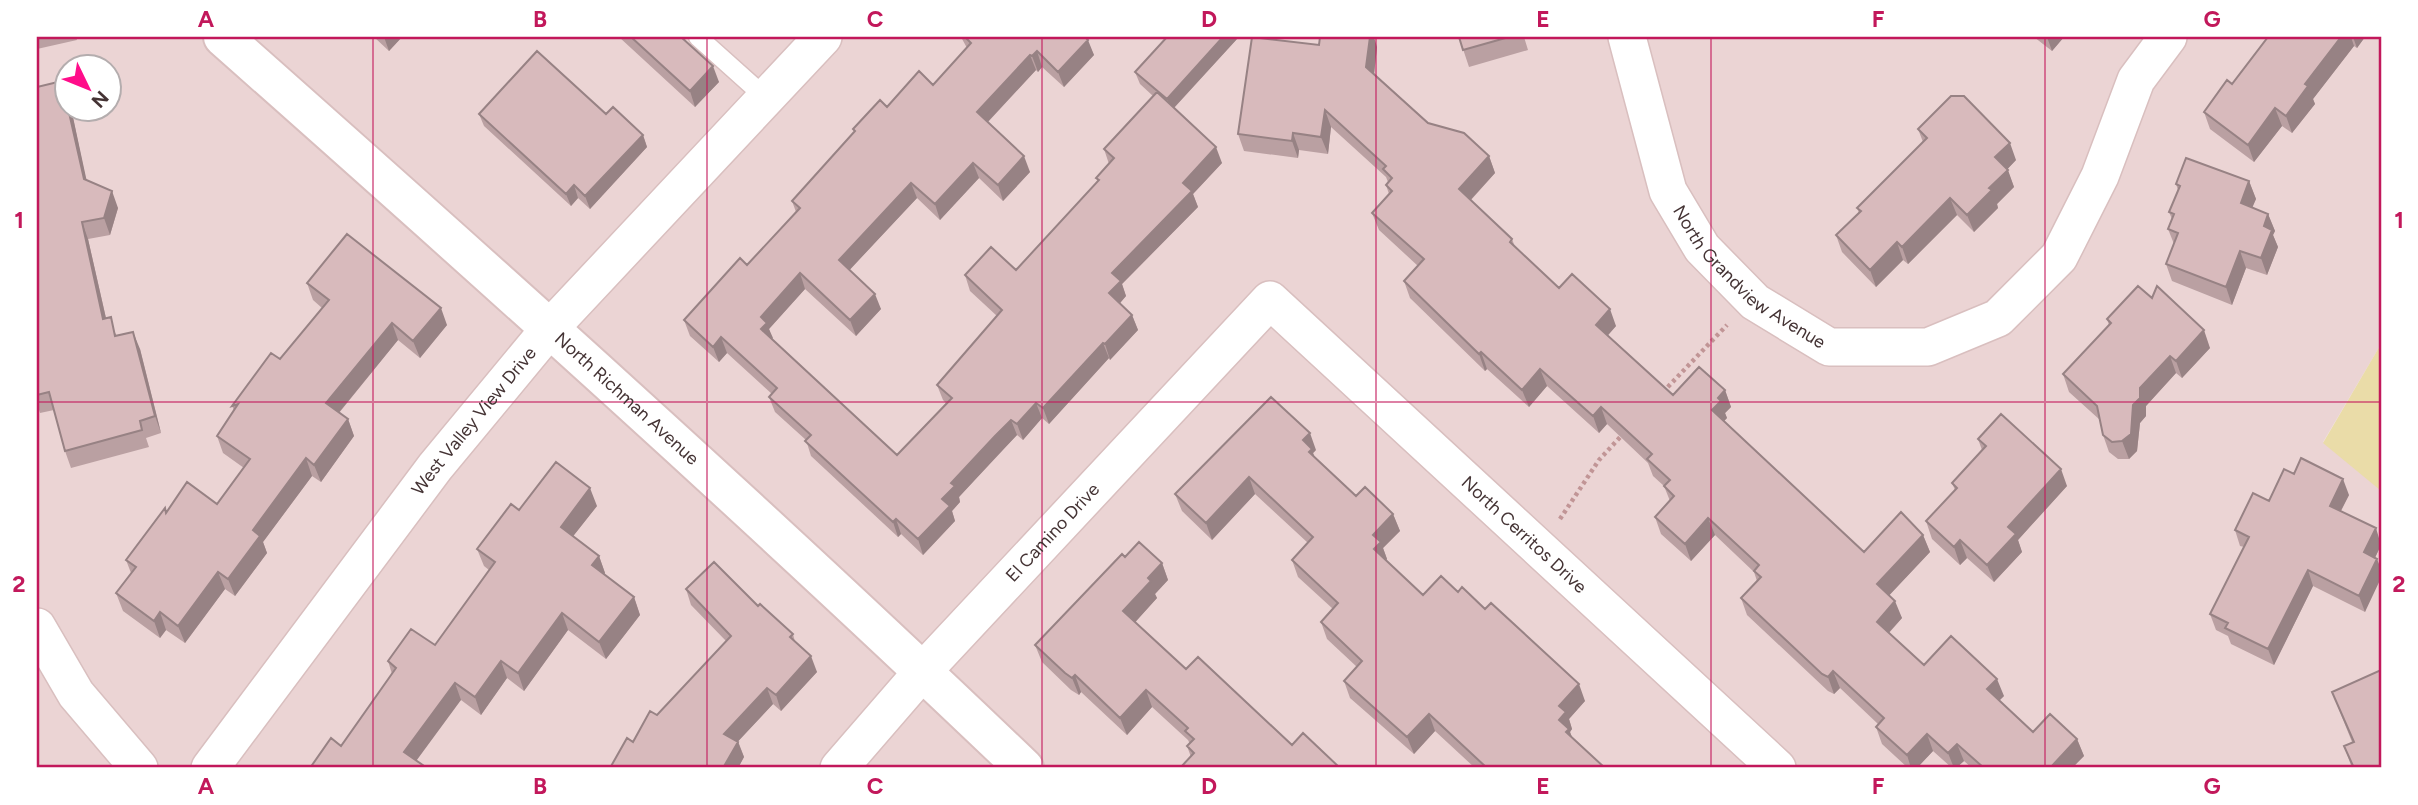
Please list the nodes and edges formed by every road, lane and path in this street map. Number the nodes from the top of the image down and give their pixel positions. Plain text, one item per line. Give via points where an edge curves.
1 (223, 37) edge
2 (698, 37) edge
3 (822, 37) edge
4 (1628, 37) edge
5 (2168, 37) edge
6 (766, 97) junction
7 (1270, 300) joint
8 (1755, 302) junction
9 (551, 327) junction
10 (1658, 397) edge
11 (1624, 433) edge
12 (1539, 550) junction
13 (37, 627) edge
14 (923, 671) junction
15 (139, 768) edge
16 (210, 768) edge
17 (839, 768) edge
18 (1024, 768) edge
19 (1777, 768) edge

1 - 9 street, North Richman Avenue
2 - 6 lane
3 - 6 street, West Valley View Drive
4 - 8 street, North Grandview Avenue via 1668,191 1702,248
5 - 8 street, North Grandview Avenue via 2136,80 2100,176 2059,257 1998,318 1928,347 1829,347
6 - 9 street, West Valley View Drive
7 - 12 street, North Cerritos Drive
7 - 14 street, El Camino Drive
8 - 10 path
9 - 14 street, North Richman Avenue
9 - 16 street, West Valley View Drive via 435,467
11 - 12 path via 1599,460
12 - 19 street, North Cerritos Drive
13 - 15 street via 76,694
14 - 17 street, El Camino Drive
14 - 18 street, North Richman Avenue

